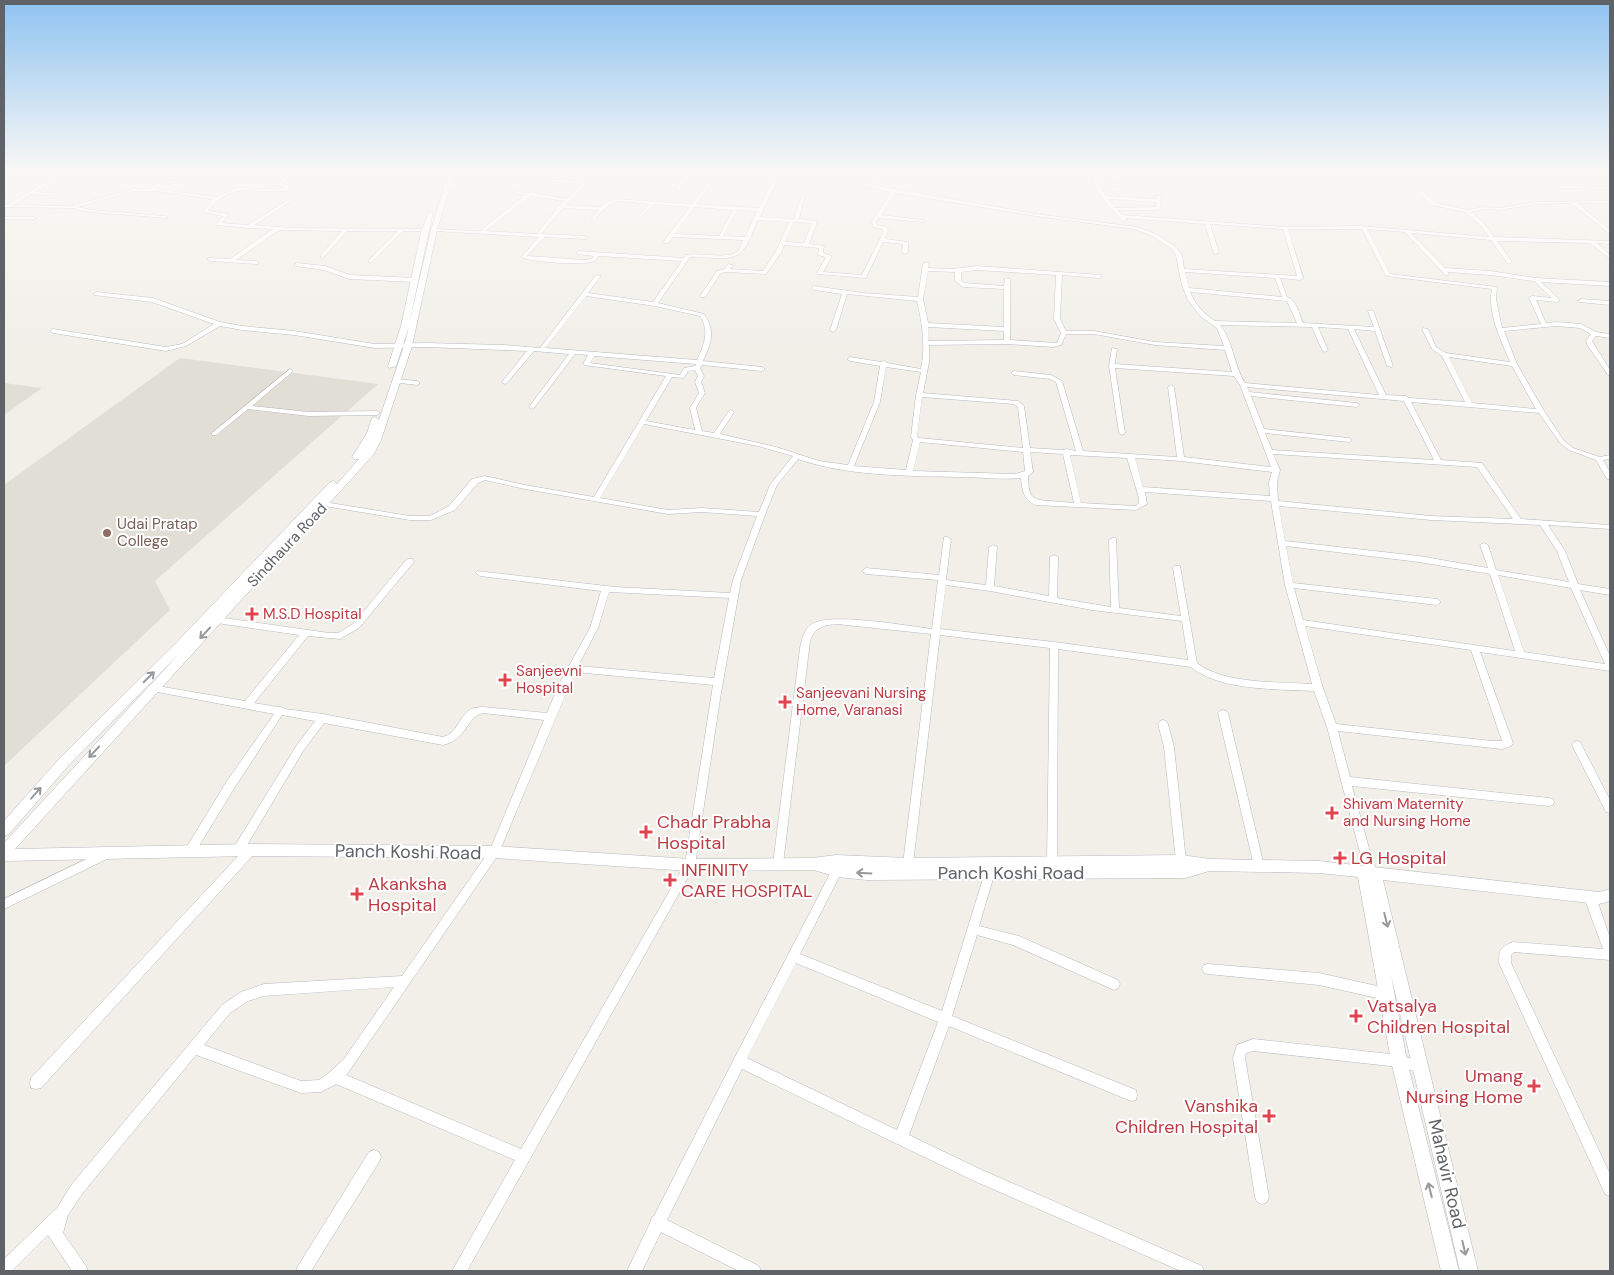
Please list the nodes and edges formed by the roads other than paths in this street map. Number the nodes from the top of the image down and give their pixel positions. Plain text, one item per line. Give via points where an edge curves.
1 (274, 230) edge
2 (345, 230) edge
3 (402, 230) edge
4 (429, 230) joint
5 (456, 230) edge
6 (544, 230) edge
7 (675, 230) edge
8 (724, 230) edge
9 (751, 230) edge
10 (789, 230) edge
11 (812, 230) edge
12 (885, 230) edge
13 (1142, 230) edge
14 (1209, 230) edge
15 (1286, 230) edge
16 (1365, 230) edge
17 (1399, 230) edge
18 (1487, 230) edge
19 (482, 231) joint
20 (1406, 231) junction
21 (541, 235) junction
22 (672, 235) junction
23 (584, 238) dead end
24 (720, 238) junction
25 (747, 239) junction
26 (1494, 239) junction
27 (882, 240) junction
28 (666, 242) dead end
29 (1592, 242) junction
30 (1610, 242) edge
31 (783, 243) junction
32 (806, 245) junction
33 (905, 252) dead end
34 (579, 253) dead end
35 (1216, 253) dead end
36 (598, 254) junction
37 (323, 256) dead end
38 (735, 256) junction
39 (1610, 257) edge
40 (210, 259) dead end
41 (684, 260) junction
42 (231, 261) junction
43 (371, 261) dead end
44 (1509, 262) dead end
45 (256, 263) dead end
46 (297, 264) dead end
47 (728, 270) junction
48 (958, 270) junction
49 (1182, 270) junction
50 (1444, 270) junction
51 (820, 273) junction
52 (1059, 273) junction
53 (598, 276) dead end
54 (1099, 276) dead end
55 (1277, 277) junction
56 (1008, 279) dead end
57 (415, 280) junction
58 (1536, 280) junction
59 (1455, 282) junction
60 (1610, 284) edge
61 (814, 288) dead end
62 (1008, 288) junction
63 (821, 289) junction
64 (1187, 290) junction
65 (845, 293) junction
66 (96, 294) dead end
67 (585, 294) junction
68 (703, 296) dead end
69 (1285, 298) junction
70 (920, 299) junction
71 (1581, 301) dead end
72 (1610, 303) edge
73 (656, 304) junction
74 (1371, 311) dead end
75 (1212, 323) junction
76 (219, 324) junction
77 (1300, 324) junction
78 (925, 325) junction
79 (1314, 325) junction
80 (1544, 325) junction
81 (1350, 327) junction
82 (1007, 329) junction
83 (1378, 329) junction
84 (1425, 329) dead end
85 (833, 330) dead end
86 (1500, 330) junction
87 (53, 331) dead end
88 (1064, 333) junction
89 (1594, 334) junction
90 (1610, 336) edge
91 (1007, 342) junction
92 (926, 343) junction
93 (403, 346) junction
94 (1227, 348) junction
95 (532, 349) junction
96 (541, 350) junction
97 (1114, 350) dead end
98 (1325, 350) dead end
99 (572, 352) junction
100 (592, 354) junction
101 (1445, 355) junction
102 (850, 359) dead end
103 (884, 363) junction
104 (1514, 364) junction
105 (698, 365) junction
106 (1112, 366) junction
107 (1390, 366) dead end
108 (762, 369) dead end
109 (290, 371) dead end
110 (924, 371) junction
111 (1014, 373) dead end
112 (1236, 374) junction
113 (1610, 374) edge
114 (670, 375) junction
115 (395, 381) junction
116 (505, 382) dead end
117 (417, 383) dead end
118 (1243, 385) junction
119 (1171, 387) dead end
120 (1246, 394) junction
121 (918, 395) junction
122 (1382, 397) junction
123 (1406, 398) junction
124 (1469, 404) junction
125 (1357, 405) dead end
126 (247, 407) junction
127 (532, 407) dead end
128 (1541, 411) junction
129 (731, 412) dead end
130 (377, 413) junction
131 (643, 422) junction
132 (1261, 431) junction
133 (699, 432) junction
134 (1122, 433) dead end
135 (214, 434) dead end
136 (716, 436) junction
137 (917, 440) junction
138 (1349, 440) dead end
139 (1026, 450) junction
140 (1066, 451) junction
141 (1080, 452) junction
142 (1269, 452) junction
143 (1130, 455) junction
144 (796, 456) junction
145 (1610, 457) edge
146 (1181, 459) junction
147 (1600, 459) junction
148 (1437, 462) junction
149 (850, 468) junction
150 (1276, 470) junction
151 (909, 473) junction
152 (1024, 475) junction
153 (1610, 477) edge
154 (1140, 488) junction
155 (596, 499) junction
156 (1275, 501) junction
157 (324, 504) junction
158 (1078, 506) junction
159 (761, 514) junction
160 (1519, 522) junction
161 (1543, 523) junction
162 (1610, 527) edge
163 (947, 539) dead end
164 (1113, 540) dead end
165 (1282, 543) junction
166 (1484, 545) dead end
167 (993, 547) dead end
168 (1054, 557) dead end
169 (410, 561) dead end
170 (1177, 568) dead end
171 (866, 571) dead end
172 (1492, 572) junction
173 (480, 573) dead end
174 (942, 580) junction
175 (1289, 585) junction
176 (1575, 587) junction
177 (990, 588) junction
178 (606, 589) junction
179 (1610, 592) edge
180 (734, 596) junction
181 (1053, 600) junction
182 (1437, 602) dead end
183 (1115, 610) junction
184 (1185, 619) junction
185 (217, 620) junction
186 (1300, 622) junction
187 (936, 631) junction
188 (306, 632) junction
189 (1054, 645) junction
190 (1474, 647) junction
191 (1520, 653) junction
192 (1193, 664) junction
193 (1610, 667) edge
194 (572, 669) junction
195 (718, 682) junction
196 (152, 688) junction
197 (1318, 688) junction
198 (247, 705) junction
199 (281, 710) junction
200 (1223, 712) dead end
201 (550, 717) junction
202 (323, 718) junction
203 (1163, 724) dead end
204 (1332, 727) junction
205 (1578, 745) dead end
206 (1346, 781) junction
207 (1548, 802) dead end
208 (1610, 809) edge
209 (4, 830) edge
210 (244, 850) junction
211 (190, 852) junction
212 (494, 852) junction
213 (108, 853) junction
214 (4, 854) edge
215 (1181, 861) junction
216 (1052, 863) junction
217 (690, 864) junction
218 (778, 864) junction
219 (812, 864) junction
220 (908, 864) junction
221 (1210, 865) junction
222 (1258, 866) junction
223 (1369, 869) junction
224 (837, 871) junction
225 (990, 872) junction
226 (1603, 898) edge
227 (4, 904) edge
228 (973, 929) junction
229 (1610, 954) edge
230 (793, 956) junction
231 (1208, 969) dead end
232 (404, 982) junction
233 (1114, 984) dead end
234 (1386, 994) junction
235 (945, 1020) junction
236 (195, 1048) junction
237 (739, 1061) junction
238 (1399, 1061) junction
239 (1422, 1067) junction
240 (335, 1077) junction
241 (36, 1083) dead end
242 (1131, 1095) dead end
243 (901, 1138) junction
244 (524, 1157) junction
245 (374, 1158) dead end
246 (1610, 1189) edge
247 (1262, 1197) dead end
248 (62, 1212) junction
249 (657, 1222) junction
250 (4, 1269) edge
251 (81, 1271) edge
252 (303, 1271) edge
253 (459, 1271) edge
254 (634, 1271) edge
255 (754, 1271) edge
256 (1197, 1271) edge
257 (1450, 1271) edge
258 (1469, 1271) edge

1 - 42 street
2 - 37 street
3 - 43 street
4 - 57 street
4 - 93 street, Sindhaura Road
5 - 19 street
6 - 21 street
7 - 22 street
8 - 24 street
9 - 25 street
10 - 31 street
11 - 32 street
12 - 27 street
13 - 49 street via 1174,248
14 - 35 street
15 - 55 street via 1301,277
16 - 59 street via 1388,275
17 - 20 street
18 - 26 street
19 - 21 street
20 - 26 street
20 - 50 street
21 - 23 street
21 - 36 street via 524,257 586,262
22 - 24 street
22 - 28 street
24 - 25 street
25 - 38 street
26 - 29 street
26 - 44 street
27 - 33 street via 906,243
27 - 51 street via 864,277
29 - 30 street
29 - 39 street
31 - 32 street
31 - 47 street via 764,273
32 - 51 street via 822,247 820,254 829,256
34 - 36 street
36 - 41 street
38 - 41 street via 691,255
38 - 47 street
40 - 42 street
41 - 73 street
42 - 45 street
46 - 57 street via 324,268 349,277
47 - 68 street via 719,272
48 - 52 street via 978,268
48 - 62 street via 958,281 963,285
48 - 70 street via 926,267
49 - 55 street
49 - 64 street
50 - 58 street via 1490,272
50 - 59 street
51 - 63 street
52 - 54 street
52 - 88 street via 1057,319
53 - 67 street
55 - 69 street
56 - 62 street
57 - 93 street
58 - 60 street
58 - 80 street via 1557,300 1532,298
59 - 86 street via 1496,288 1493,299
61 - 63 street
62 - 82 street
63 - 65 street
64 - 69 street
64 - 75 street via 1197,310
65 - 70 street
65 - 85 street
66 - 76 street via 153,300
67 - 73 street
67 - 96 street
69 - 77 street via 1291,301
70 - 78 street
71 - 72 street
73 - 105 street via 693,311 705,318 709,342
74 - 83 street
75 - 77 street
75 - 94 street via 1223,334
76 - 87 street via 173,349
76 - 93 street via 375,346
77 - 79 street
78 - 82 street
78 - 92 street
79 - 81 street
79 - 98 street
80 - 86 street
80 - 89 street via 1581,326
81 - 83 street
81 - 122 street
82 - 91 street
83 - 107 street
84 - 101 street via 1433,349
86 - 104 street
88 - 91 street via 1059,344 1053,345
88 - 94 street
89 - 90 street
89 - 113 street via 1589,341
91 - 92 street
92 - 110 street
93 - 95 street
93 - 115 street, Sindhaura Road
93 - 130 street
94 - 112 street
95 - 96 street
95 - 116 street
96 - 99 street
97 - 106 street
99 - 100 street
99 - 127 street
100 - 105 street
100 - 114 street via 586,364
101 - 104 street
101 - 124 street
102 - 103 street
103 - 110 street
103 - 149 street via 877,402
104 - 128 street
105 - 108 street
105 - 114 street via 686,369 682,376
105 - 133 street via 702,393 693,408
106 - 112 street
106 - 134 street
109 - 126 street
110 - 121 street
111 - 141 street via 1051,377 1059,381
112 - 118 street
114 - 131 street
115 - 117 street
115 - 157 street, Sindhaura Road via 377,440 369,454
118 - 120 street
118 - 122 street
119 - 146 street
120 - 125 street
120 - 132 street
121 - 137 street via 914,437
121 - 139 street via 1016,402 1021,406
122 - 123 street
123 - 124 street
123 - 148 street via 1438,458
124 - 128 street
126 - 130 street via 309,414
126 - 135 street
128 - 147 street via 1562,442 1571,449
129 - 136 street
209 -> 130 street via 63,763 180,646 345,471 361,452
131 - 133 street
131 - 155 street
132 - 138 street
132 - 142 street
133 - 136 street
136 - 144 street
137 - 139 street
137 - 151 street
139 - 140 street
139 - 152 street via 1030,467
140 - 141 street
140 - 158 street
141 - 143 street
142 - 148 street
142 - 150 street
143 - 146 street
143 - 154 street
144 - 149 street
144 - 159 street via 774,485
145 - 147 street
146 - 150 street
147 - 153 street
148 - 160 street via 1479,465
149 - 151 street
150 - 156 street via 1273,482
151 - 152 street
152 - 158 street via 1029,499 1036,503
154 - 156 street
154 - 158 street via 1142,504 1136,508
155 - 157 street via 485,478 475,482 452,508 431,518 410,518
155 - 159 street via 674,512 702,510
156 - 160 street via 1431,518
156 - 165 street
157 - 185 street, Sindhaura Road
159 - 180 street via 742,562
160 - 161 street
161 - 162 street
161 - 176 street via 1562,551
163 - 174 street
164 - 183 street
165 - 172 street via 1419,559
165 - 175 street
166 - 172 street
167 - 177 street
168 - 181 street
169 - 188 street via 350,632 329,636
170 - 184 street
171 - 174 street
172 - 176 street
172 - 191 street
173 - 178 street
174 - 177 street
174 - 187 street
175 - 182 street
175 - 186 street
176 - 179 street
176 - 193 street
177 - 181 street
178 - 180 street
178 - 194 street via 594,628
180 - 195 street
181 - 183 street
183 - 184 street
184 - 192 street
185 - 188 street
185 -> 196 street, Sindhaura Road
186 - 190 street
186 - 197 street
187 - 189 street
187 - 218 street via 837,621 814,625 808,632
187 - 220 street
188 - 198 street
189 - 192 street
189 - 216 street
190 - 191 street
190 - 204 street via 1508,743 1492,745
191 - 193 street
192 - 197 street via 1208,675 1239,681
194 - 195 street
194 - 201 street
195 - 217 street
196 - 198 street
196 -> 214 street, Sindhaura Road
197 - 204 street
198 - 199 street
199 - 202 street
199 - 211 street
200 - 222 street
201 - 202 street via 483,710 474,712 456,736 443,741
201 - 212 street
202 - 210 street via 300,748
203 - 215 street via 1169,746
204 - 206 street
205 - 208 street
206 - 207 street
206 - 223 street
210 - 211 street, Panch Koshi Road
210 - 212 street, Panch Koshi Road
210 - 241 street
211 - 213 street, Panch Koshi Road
212 - 217 street, Panch Koshi Road
212 - 232 street
213 - 214 street, Panch Koshi Road
213 - 227 street
215 - 216 street, Panch Koshi Road
215 - 221 street, Panch Koshi Road
216 - 220 street, Panch Koshi Road
217 - 218 street, Panch Koshi Road
217 - 244 street
218 - 219 street, Panch Koshi Road
219 - 220 street, Panch Koshi Road via 836,861
219 - 224 street, Panch Koshi Road
221 - 222 street, Panch Koshi Road
221 - 225 street, Panch Koshi Road via 1186,872
222 - 223 street, Panch Koshi Road
223 - 226 street, Panch Koshi Road
223 - 234 street
223 -> 239 street, Mahavir Road
225 -> 224 street, Panch Koshi Road via 867,874
224 - 230 street
225 - 228 street
226 - 229 street
228 - 233 street via 1023,944
228 - 235 street
229 - 246 street via 1513,947 1505,952 1505,963
230 - 235 street
230 - 237 street
231 - 234 street via 1320,979
232 - 236 street via 264,990 245,996 226,1009
232 - 240 street
234 - 238 street
235 - 242 street
235 - 243 street
236 - 240 street via 301,1087 321,1086
236 - 248 street via 100,1160
237 - 243 street
237 - 249 street
238 - 239 street
238 - 247 street via 1253,1045 1241,1049 1239,1058
257 -> 238 street
239 -> 258 street, Mahavir Road
240 - 244 street
243 - 256 street
244 - 253 street
245 - 252 street
248 - 250 street
248 - 251 street via 55,1234
249 - 254 street
249 - 255 street

